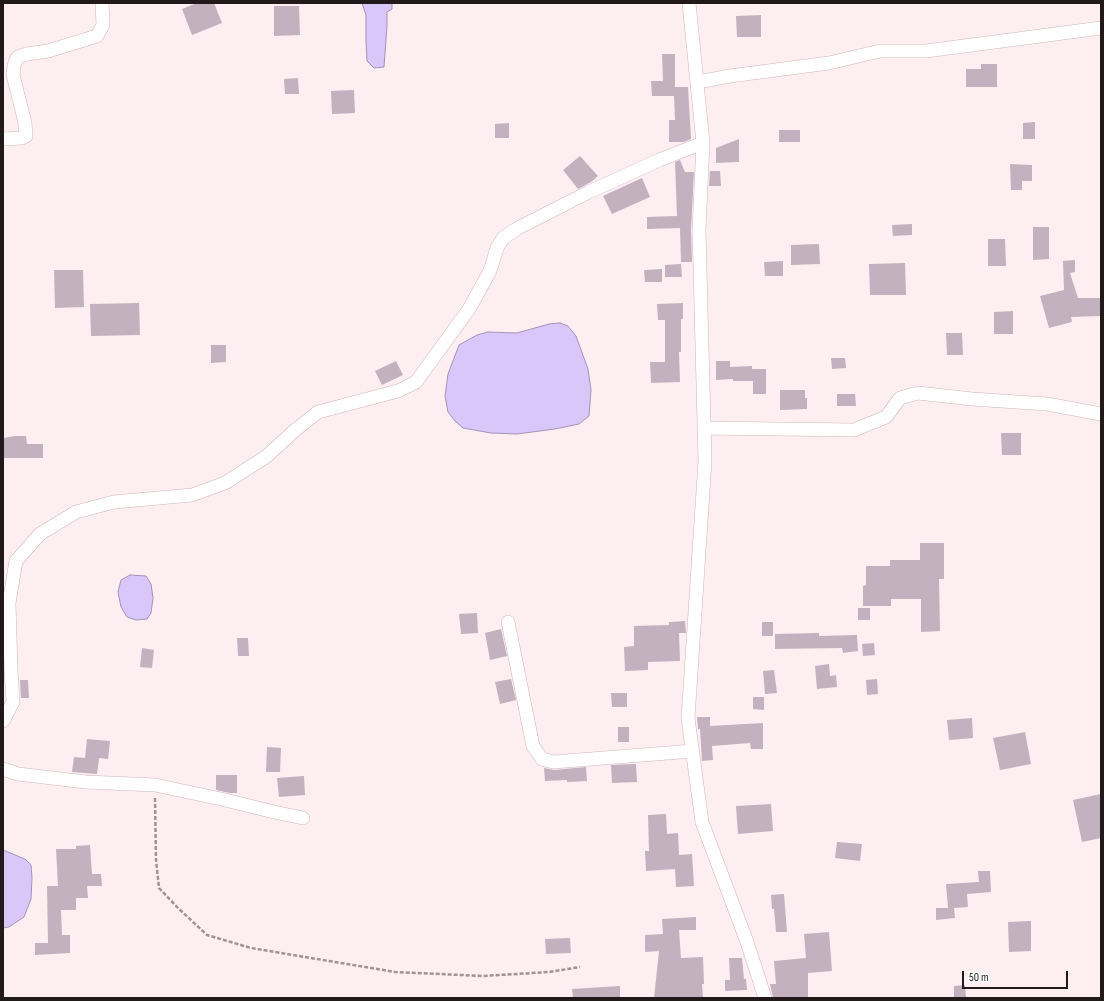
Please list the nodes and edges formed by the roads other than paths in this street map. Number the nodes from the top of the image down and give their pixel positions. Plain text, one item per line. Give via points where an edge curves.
1 (102, 3) edge
2 (690, 3) edge
3 (1101, 28) edge
4 (698, 82) junction
5 (3, 139) edge
6 (703, 143) junction
7 (1101, 414) edge
8 (704, 428) junction
9 (6, 602) edge
10 (508, 622) dead end
11 (3, 721) edge
12 (693, 751) junction
13 (3, 769) edge
14 (303, 818) dead end
15 (764, 998) edge

1 - 5 street via 103,25 97,36 18,57 14,75 26,136
2 - 4 street
3 - 4 street via 926,51 880,51 829,63
4 - 6 street
6 - 8 street via 699,230
6 - 9 street via 589,192 503,238 490,271 469,309 416,382 398,391 318,412 267,456 225,483 192,495 114,502 76,512 40,534 16,561
7 - 8 street via 1047,404 918,392 900,398 886,417 854,430
8 - 12 street via 688,718
9 - 11 street via 13,702
10 - 12 street via 533,746 542,759 553,762
12 - 15 street via 702,822 747,942
13 - 14 street via 18,774 86,782 155,785

